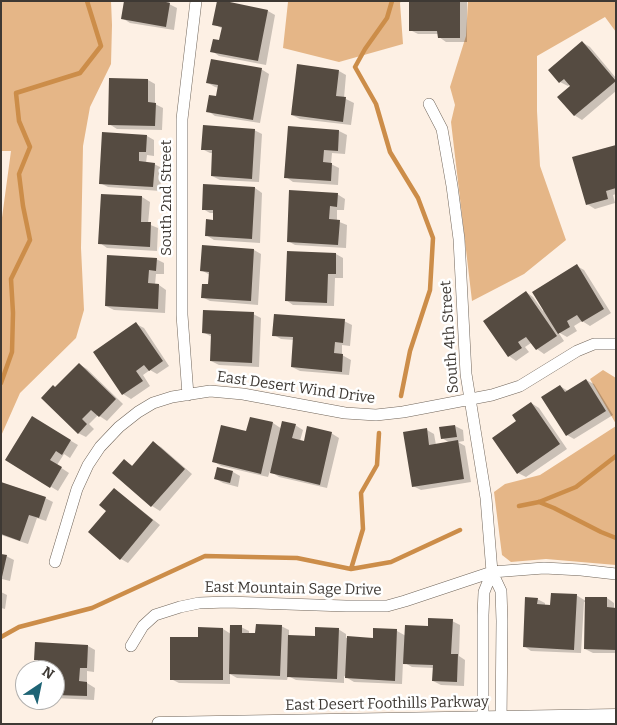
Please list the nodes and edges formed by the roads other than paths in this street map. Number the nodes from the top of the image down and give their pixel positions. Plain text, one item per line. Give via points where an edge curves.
1 (196, 1) edge
2 (429, 104) dead end
3 (616, 344) edge
4 (188, 395) junction
5 (469, 400) junction
6 (55, 562) dead end
7 (492, 572) junction
8 (616, 574) edge
9 (502, 643) junction
10 (483, 644) junction
11 (131, 646) dead end
12 (616, 716) edge
13 (483, 721) edge
14 (501, 721) edge
15 (159, 724) edge

1 - 4 street, South 2nd Street via 182,119 182,315
2 - 5 street, South 4th Street via 442,129 452,186 459,239
3 - 5 street, East Desert Wind Drive via 594,344 520,386
4 - 5 street, East Desert Wind Drive via 210,391 243,394 345,413 376,415
4 - 6 street, East Desert Wind Drive via 153,403 119,427 100,447 77,489
5 - 7 street, South 4th Street via 486,498
7 - 8 street, East Mountain Sage Drive via 544,568
7 - 9 street, South 4th Street via 501,591
7 - 10 street, South 4th Street via 484,592
7 - 11 street, East Mountain Sage Drive via 387,606 199,603 155,615 142,626
9 - 10 street
9 - 14 street, South 4th Street
10 - 13 street, South 4th Street
12 - 14 street, East Desert Foothills Parkway
13 - 14 street, East Desert Foothills Parkway
13 - 15 street, East Desert Foothills Parkway

